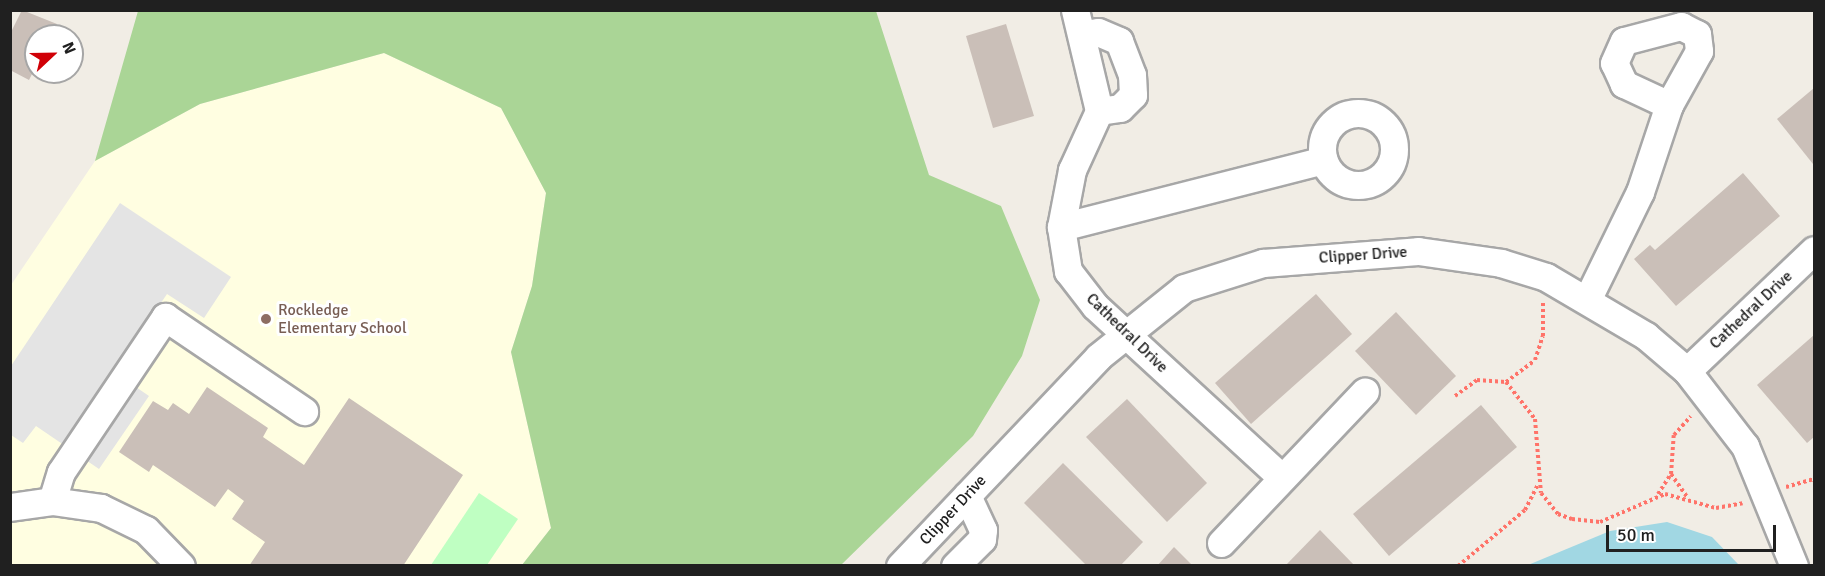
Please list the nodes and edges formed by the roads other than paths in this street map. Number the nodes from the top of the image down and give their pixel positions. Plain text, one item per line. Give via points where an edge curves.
1 (1078, 22) edge
2 (1669, 105) dead end
3 (1099, 111) junction
4 (1324, 160) dead end
5 (1061, 227) junction
6 (1815, 250) edge
7 (1588, 298) junction
8 (1124, 332) junction
9 (1687, 371) junction
10 (1365, 391) dead end
11 (304, 411) dead end
12 (1282, 478) junction
13 (967, 495) junction
14 (52, 501) junction
15 (10, 507) edge
16 (1221, 543) dead end
17 (902, 565) edge
18 (181, 566) edge
19 (955, 566) edge
20 (1794, 566) edge

1 - 3 street
1 - 3 street via 1119,41 1132,75 1133,95 1120,108
2 - 7 street via 1640,192
3 - 5 street, Cathedral Drive via 1071,170
4 - 5 street
5 - 8 street, Cathedral Drive via 1068,271
6 - 9 street, Cathedral Drive
7 - 8 street, Clipper Drive via 1556,281 1501,263 1418,251 1263,263 1184,288
7 - 9 street, Clipper Drive
8 - 12 street, Cathedral Drive
8 - 13 street, Clipper Drive
9 - 20 street, Clipper Drive via 1745,446
10 - 12 street
11 - 14 street via 165,317 61,472
12 - 16 street
13 - 17 street, Clipper Drive
13 - 19 street via 983,530 982,539
14 - 15 street
14 - 18 street via 101,508 134,522

